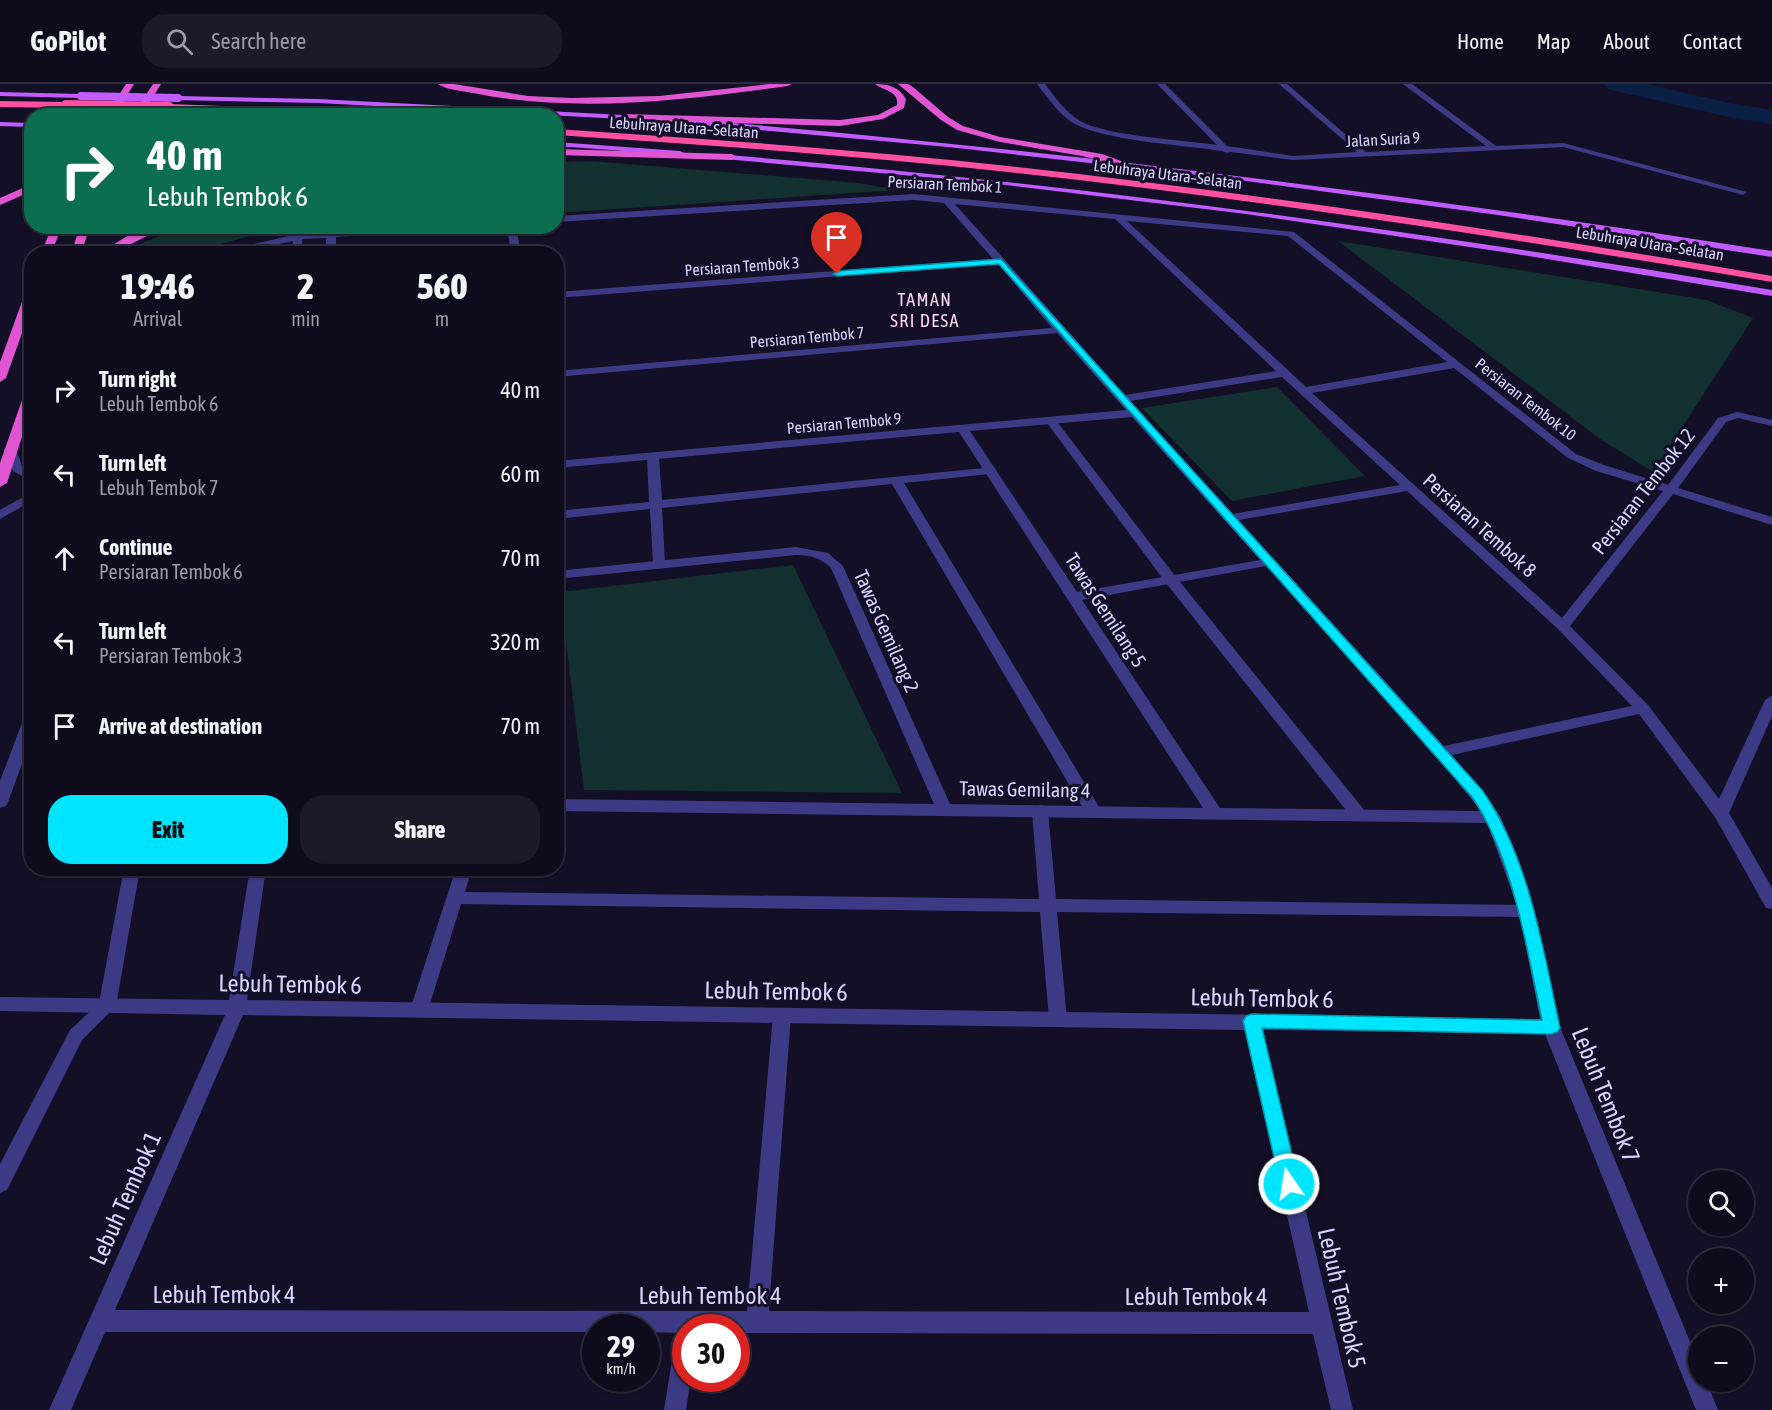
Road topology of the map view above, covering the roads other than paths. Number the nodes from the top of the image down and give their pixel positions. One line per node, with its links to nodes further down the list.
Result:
1 (130, 84): 15 (highway)
2 (157, 84): 16 (highway)
3 (442, 84): 6 (highway)
4 (473, 84): 5 (highway)
5 (748, 84)
6 (788, 84)
7 (879, 84): 22 (highway)
8 (902, 84): 33 (highway)
9 (1041, 84): 29 (street, Jalan Suria 9)
10 (1161, 84): 29 (street)
11 (1283, 84): 31 (street)
12 (1407, 84): 28 (street)
13 (0, 94): 18 (main road, bridge)
14 (0, 104): 17 (highway, bridge)
15 (114, 108)
16 (141, 108)
17 (195, 108)
18 (452, 108)
19 (0, 113): 20 (highway)
20 (24, 113)
21 (564, 114): 22 (main road, bridge)
22 (625, 117): 33 (main road)
23 (0, 124): 25 (main road)
24 (564, 124): 50 (highway, Lebuhraya Utara–Selatan)
25 (24, 125)
26 (564, 133): 51 (highway, Lebuhraya Utara–Selatan)
27 (564, 145): 32 (main road)
28 (1494, 148): 31 (street, Jalan Suria 9); 35 (street, Jalan Suria 9)
29 (1227, 151): 31 (street, Jalan Suria 9)
30 (564, 152): 32 (highway)
31 (1365, 155)
32 (732, 157): 52 (main road)
33 (1122, 163): 48 (main road)
34 (24, 191): 37 (highway)
35 (1743, 192)
36 (945, 199): 38 (street, Persiaran Tembok 1); 39 (street, Persiaran Tembok 1); 49 (street, Lebuh Tembok 7)
37 (0, 202)
38 (1117, 216): 42 (street, Persiaran Tembok 1); 58 (street, Persiaran Tembok 8)
39 (564, 219)
40 (140, 234): 44 (highway)
41 (331, 234): 43 (street); 47 (street)
42 (1294, 236): 56 (street, Persiaran Tembok 10)
43 (297, 237): 45 (street); 46 (street)
44 (117, 246)
45 (254, 246)
46 (298, 246)
47 (331, 246)
48 (1772, 254)
49 (1001, 261): 53 (street, Persiaran Tembok 3); 55 (street, Lebuh Tembok 7)
50 (1772, 268)
51 (1772, 279)
52 (1772, 293)
53 (564, 294)
54 (24, 310): 59 (highway)
55 (1060, 330): 57 (street, Persiaran Tembok 7); 61 (street, Lebuh Tembok 7)
56 (1456, 364): 60 (street); 75 (street, Persiaran Tembok 10)
57 (564, 373)
58 (1284, 373): 60 (street, Persiaran Tembok 8); 61 (street)
59 (0, 378)
60 (1304, 391): 74 (street, Persiaran Tembok 8)
61 (1122, 399): 63 (street, Lebuh Tembok 7)
62 (24, 409): 67 (highway)
63 (1135, 413): 64 (street, Persiaran Tembok 9); 80 (street, Lebuh Tembok 7)
64 (1051, 421): 66 (street, Persiaran Tembok 9); 85 (street)
65 (1772, 423): 75 (street, Persiaran Tembok 12)
66 (963, 429): 68 (street, Persiaran Tembok 9); 70 (street, Tawas Gemilang 5)
67 (10, 449): 71 (street); 73 (highway)
68 (652, 457): 69 (street, Persiaran Tembok 9); 77 (street)
69 (564, 464)
70 (990, 470): 72 (street); 86 (street, Tawas Gemilang 5)
71 (24, 473)
72 (896, 480): 77 (street); 96 (street)
73 (0, 483)
74 (1408, 487): 80 (street); 87 (street, Persiaran Tembok 8)
75 (1671, 489): 81 (street, Persiaran Tembok 10); 87 (street, Persiaran Tembok 12)
76 (24, 501): 79 (street)
77 (654, 505): 78 (street); 83 (street)
78 (564, 514)
79 (0, 515)
80 (1232, 518): 82 (street, Lebuh Tembok 7)
81 (1772, 521)
82 (1269, 562): 85 (street); 91 (street, Lebuh Tembok 7)
83 (659, 564): 84 (street, Tawas Gemilang 2); 94 (street, Tawas Gemilang 2)
84 (564, 574)
85 (1172, 580): 86 (street); 99 (street)
86 (1074, 597): 97 (street, Tawas Gemilang 5)
87 (1563, 626): 89 (street, Persiaran Tembok 8)
88 (1772, 700): 98 (street)
89 (1642, 708): 91 (street); 98 (street, Persiaran Tembok 8)
90 (24, 735): 92 (street)
91 (1441, 752): 100 (street, Lebuh Tembok 7)
92 (0, 802)
93 (564, 805): 94 (street, Tawas Gemilang 4)
94 (944, 809): 95 (street, Tawas Gemilang 4)
95 (1040, 811): 96 (street, Tawas Gemilang 4); 106 (street)
96 (1093, 811): 97 (street, Tawas Gemilang 4)
97 (1215, 813): 99 (street, Tawas Gemilang 4)
98 (1721, 813): 105 (street, Persiaran Tembok 8)
99 (1359, 815): 100 (street, Tawas Gemilang 4)
100 (1494, 818): 107 (street, Lebuh Tembok 7)
101 (131, 876): 109 (street)
102 (257, 876): 110 (street, Lebuh Tembok 1)
103 (461, 876): 104 (street)
104 (454, 898): 106 (street); 111 (street)
105 (1772, 903)
106 (1048, 904): 107 (street); 113 (street)
107 (1527, 911): 115 (street, Lebuh Tembok 7)
108 (0, 1004): 109 (street, Lebuh Tembok 6)
109 (107, 1006): 110 (street, Lebuh Tembok 6); 116 (street)
110 (237, 1007): 111 (street, Lebuh Tembok 6); 117 (street, Lebuh Tembok 1)
111 (419, 1010): 112 (street, Lebuh Tembok 6)
112 (782, 1015): 113 (street, Lebuh Tembok 6); 118 (street)
113 (1058, 1018): 114 (street, Lebuh Tembok 6)
114 (1252, 1021): 115 (street, Lebuh Tembok 6); 120 (street, Lebuh Tembok 5)
115 (1551, 1028): 126 (street, Lebuh Tembok 7)
116 (0, 1184)
117 (99, 1321): 121 (street, Lebuh Tembok 4); 123 (street, Lebuh Tembok 1)
118 (757, 1322): 119 (street, Lebuh Tembok 4); 120 (street, Lebuh Tembok 4)
119 (750, 1323)
120 (1322, 1323): 125 (street, Lebuh Tembok 5)
121 (672, 1331)
122 (678, 1392): 124 (street)
123 (60, 1410)
124 (675, 1410)
125 (1342, 1410)
126 (1707, 1410)

